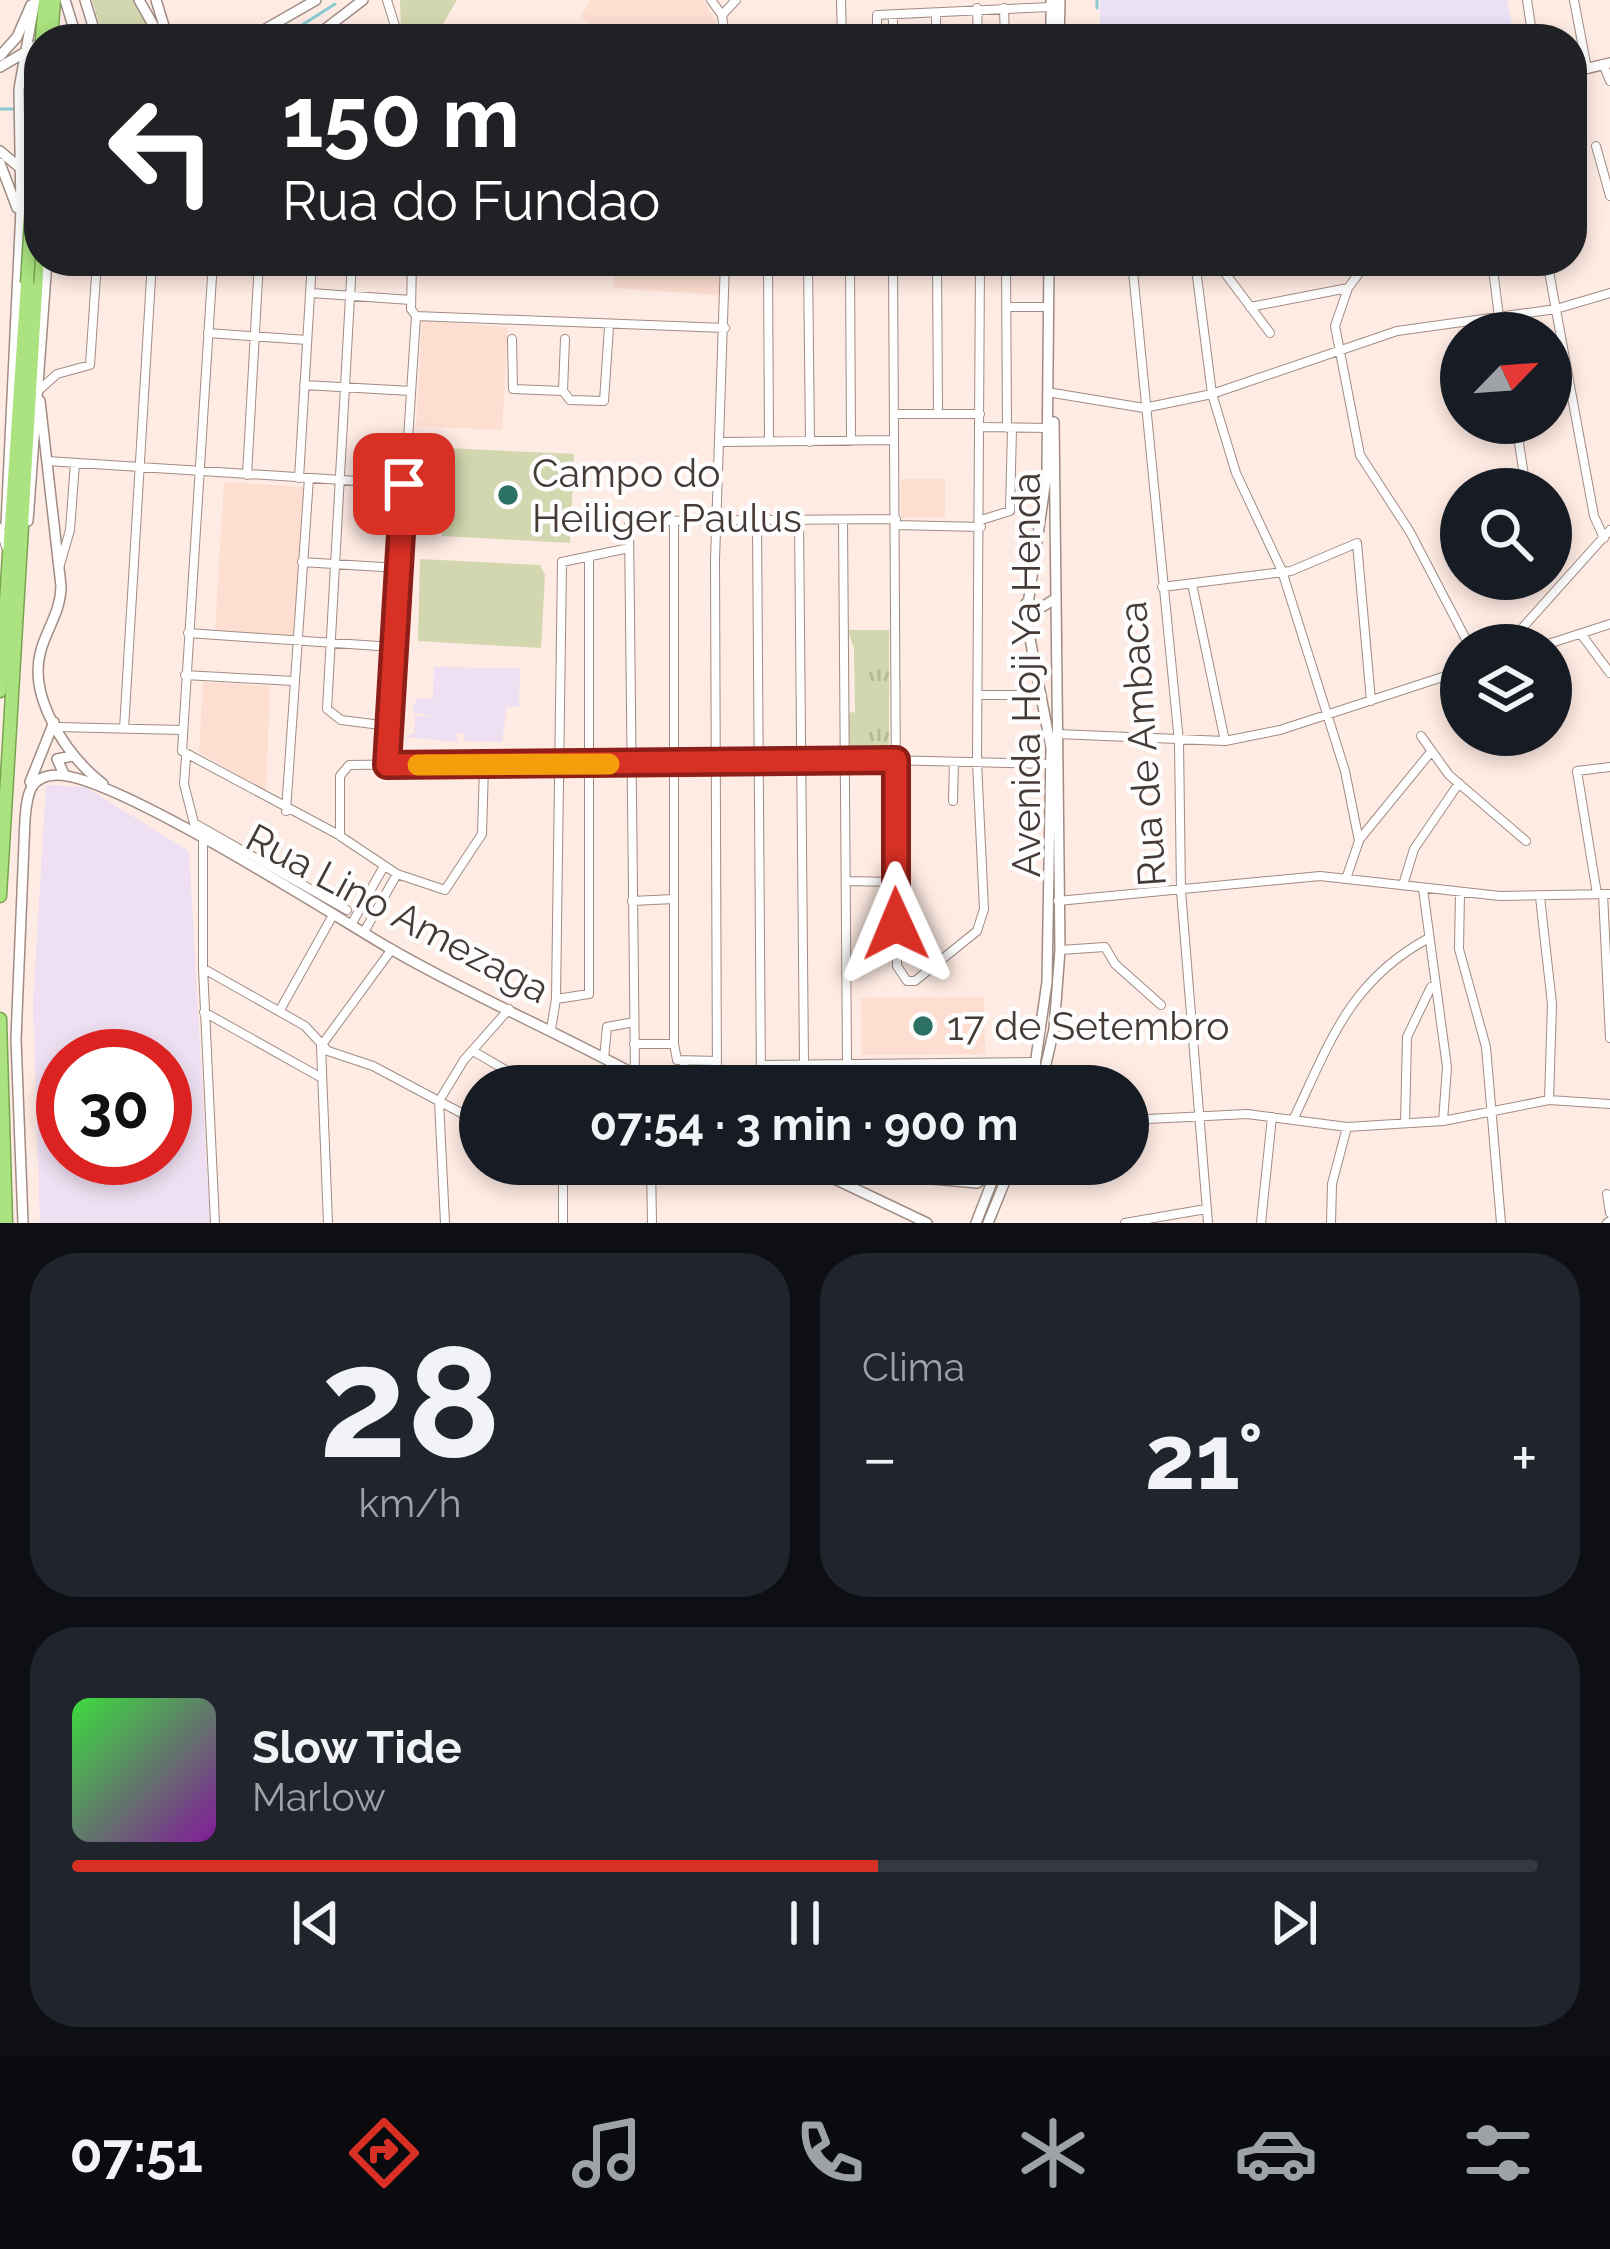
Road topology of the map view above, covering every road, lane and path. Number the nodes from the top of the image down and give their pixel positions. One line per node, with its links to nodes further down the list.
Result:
1 (34, 0): 21 (main road)
2 (316, 0): 15 (main road)
3 (363, 0): 8 (main road)
4 (711, 0): 11 (street)
5 (736, 0): 11 (street)
6 (877, 0): 12 (street)
7 (1054, 2): 10 (street)
8 (346, 5)
9 (971, 6): 10 (street); 14 (street)
10 (1004, 8): 20 (street)
11 (722, 14): 16 (street)
12 (877, 15): 13 (street); 17 (street)
13 (892, 15): 14 (street); 18 (street)
14 (936, 16): 19 (street)
15 (274, 24)
16 (723, 24)
17 (877, 24)
18 (892, 24)
19 (936, 24)
20 (1005, 24)
21 (0, 56)
22 (1607, 63): 24 (main road); 25 (street)
23 (24, 67): 29 (main road)
24 (1587, 69)
25 (1610, 81)
26 (1596, 146): 31 (street)
27 (0, 152): 29 (main road)
28 (0, 163): 32 (main road)
29 (19, 167): 30 (main road); 32 (main road)
30 (24, 170)
31 (1610, 196)
32 (19, 223): 118 (main road)
33 (36, 276): 59 (highway, bridge)
34 (37, 276): 59 (highway)
35 (41, 276): 59 (main road)
36 (96, 276): 84 (street)
37 (151, 276): 103 (street)
38 (212, 276): 75 (street)
39 (258, 276): 77 (street)
40 (311, 276): 61 (street)
41 (351, 276): 63 (street)
42 (412, 276): 64 (street)
43 (724, 276): 74 (street)
44 (768, 276): 97 (street)
45 (808, 276): 100 (street)
46 (850, 276): 98 (street)
47 (893, 276): 91 (street)
48 (937, 276): 90 (street)
49 (980, 276): 92 (street)
50 (1006, 276): 65 (street)
51 (1050, 276): 66 (main road, Avenida Hoji Ya Henda)
52 (1051, 276): 87 (main road, Avenida Hoji Ya Henda)
53 (1133, 276): 89 (street, Rua de Ambaca)
54 (1197, 276): 88 (street)
55 (1227, 276): 67 (street)
56 (1357, 276): 60 (street)
57 (1494, 276): 69 (street)
58 (1550, 276): 68 (street)
59 (36, 284): 84 (main road); 118 (highway)
60 (1348, 288): 67 (street); 81 (street)
61 (310, 293): 63 (street); 80 (street)
62 (1610, 293): 68 (street)
63 (350, 297): 64 (street); 83 (street)
64 (411, 300): 71 (street)
65 (1006, 307): 66 (street); 94 (street)
66 (1048, 307): 95 (main road, Avenida Hoji Ya Henda)
67 (1250, 307): 76 (street)
68 (1556, 309): 70 (street); 117 (street)
69 (1497, 312)
70 (1539, 312)
71 (416, 316): 72 (street); 85 (street)
72 (609, 326): 74 (street); 86 (street)
73 (1440, 326): 81 (street)
74 (724, 328): 99 (street)
75 (208, 333): 77 (street); 104 (street)
76 (1270, 333)
77 (255, 336): 80 (street); 105 (street)
78 (512, 339): 86 (street)
79 (565, 339): 86 (street)
80 (307, 340): 82 (street)
81 (1339, 348): 88 (street); 133 (street)
82 (304, 386): 83 (street); 106 (street)
83 (345, 387): 85 (street); 107 (street)
84 (39, 391): 101 (main road); 118 (main road)
85 (411, 391): 108 (street)
86 (563, 392)
87 (1053, 393): 89 (street); 129 (main road, Avenida Hoji Ya Henda)
88 (1212, 394): 89 (street); 125 (street)
89 (1144, 408): 128 (street, Rua de Ambaca)
90 (938, 413): 91 (street); 92 (street)
91 (895, 414): 96 (street)
92 (980, 414): 93 (street)
93 (983, 428): 94 (street); 115 (street)
94 (1009, 428): 95 (street); 115 (street)
95 (1048, 428): 131 (main road, Avenida Hoji Ya Henda)
96 (893, 440): 98 (street); 114 (street)
97 (769, 441): 99 (street); 100 (street)
98 (851, 441): 100 (street)
99 (722, 442): 111 (street)
100 (810, 442)
101 (47, 461): 102 (street); 123 (main road)
102 (75, 464): 103 (street); 123 (street)
103 (139, 468): 104 (street); 155 (street)
104 (197, 472): 105 (street); 136 (street)
105 (247, 475): 106 (street)
106 (304, 478): 107 (street); 121 (street)
107 (339, 480): 108 (street); 122 (street)
108 (404, 484): 124 (street)
109 (799, 520): 110 (street); 112 (street); 166 (street)
110 (843, 520): 114 (street); 164 (street)
111 (717, 521): 112 (street); 113 (street); 172 (street)
112 (758, 521): 167 (street)
113 (674, 522): 119 (street); 171 (street)
114 (896, 522): 115 (street); 165 (street)
115 (981, 523): 149 (street)
116 (0, 528): 118 (street)
117 (1607, 534): 126 (street)
118 (13, 548): 132 (highway); 199 (highway)
119 (629, 548): 120 (street); 170 (street)
120 (589, 558): 173 (street); 174 (street)
121 (302, 562): 122 (street); 140 (street)
122 (333, 564): 124 (street); 141 (street)
123 (59, 566): 153 (main road)
124 (398, 568): 142 (street)
125 (1282, 571): 127 (street); 151 (street); 152 (street)
126 (1572, 573)
127 (1192, 584): 128 (street); 159 (street)
128 (1162, 587): 160 (street, Rua de Ambaca)
129 (1053, 600): 131 (main road); 139 (main road, Avenida Hoji Ya Henda)
130 (1547, 600): 134 (street)
131 (1026, 603): 143 (main road, Avenida Hoji Ya Henda)
132 (2, 616): 148 (highway)
133 (1458, 624)
134 (1526, 624)
135 (1610, 624): 137 (street)
136 (188, 633): 140 (street); 145 (street)
137 (1581, 634): 138 (street); 144 (street)
138 (1572, 637)
139 (1056, 640): 143 (main road); 157 (main road, Avenida Hoji Ya Henda)
140 (298, 641): 141 (street); 147 (street)
141 (328, 644): 142 (street); 154 (street)
142 (393, 647): 154 (street)
143 (1031, 651): 150 (main road, Avenida Hoji Ya Henda)
144 (1610, 673)
145 (185, 675): 147 (street); 156 (street)
146 (1440, 678): 151 (street)
147 (293, 681): 184 (street)
148 (0, 691)
149 (979, 695): 150 (street); 169 (street)
150 (1043, 695): 175 (main road, Avenida Hoji Ya Henda)
151 (1371, 701): 152 (street)
152 (1330, 715): 159 (street); 187 (street)
153 (55, 724): 155 (street); 163 (main road); 182 (main road)
154 (389, 726): 176 (street)
155 (124, 728): 156 (street)
156 (182, 730): 162 (street)
157 (1057, 734): 160 (street); 203 (main road, Avenida Hoji Ya Henda)
158 (1421, 736): 161 (street)
159 (1225, 741): 160 (street)
160 (1179, 742): 196 (street, Rua de Ambaca)
161 (1430, 752): 180 (street); 187 (street)
162 (184, 754): 184 (street); 204 (street)
163 (78, 759): 179 (main road); 181 (main road)
164 (846, 759): 165 (street); 166 (street); 192 (street)
165 (896, 760): 168 (street); 193 (street)
166 (801, 761): 167 (street); 237 (street)
167 (760, 762): 172 (street); 236 (street)
168 (954, 762): 169 (street); 183 (street)
169 (977, 762): 175 (street); 193 (street)
170 (632, 763): 171 (street); 174 (street); 202 (street)
171 (673, 763): 172 (street); 201 (street)
172 (716, 763): 228 (street)
173 (559, 764): 174 (street); 177 (street); 213 (street)
174 (589, 764): 213 (street)
175 (1050, 764): 229 (main road, Avenida Hoji Ya Henda)
176 (387, 765): 177 (street); 185 (street)
177 (484, 765): 190 (street)
178 (1610, 766): 198 (street)
179 (68, 776): 181 (main road); 182 (main road)
180 (1460, 783): 188 (street); 194 (street)
181 (112, 791): 186 (main road, Rua Lino Amezaga)
182 (27, 793): 263 (main road)
183 (953, 801)
184 (286, 811): 185 (street)
185 (340, 836): 189 (street)
186 (202, 841): 205 (main road, Rua Lino Amezaga); 211 (street)
187 (1359, 841): 191 (street)
188 (1526, 841)
189 (384, 866): 190 (street); 206 (street)
190 (397, 874): 207 (street)
191 (1347, 876): 194 (street); 196 (street)
192 (846, 881): 193 (street); 230 (street)
193 (895, 882)
194 (1403, 886): 195 (street)
195 (1424, 889): 197 (street); 208 (street)
196 (1181, 891): 203 (street); 245 (street, Rua de Ambaca)
197 (1460, 893): 200 (street); 244 (street)
198 (1604, 894): 200 (street); 221 (street)
199 (0, 896)
200 (1540, 897): 241 (street)
201 (674, 899): 202 (street); 223 (street)
202 (632, 901): 219 (street)
203 (1058, 901): 210 (main road, Avenida Hoji Ya Henda)
204 (347, 910)
205 (333, 915): 206 (main road, Rua Lino Amezaga); 216 (street)
206 (351, 925): 207 (main road, Rua Lino Amezaga)
207 (364, 932): 209 (main road, Rua Lino Amezaga)
208 (1427, 939): 212 (street); 248 (street)
209 (392, 950): 215 (main road, Rua Lino Amezaga); 224 (street)
210 (1060, 950): 214 (street); 238 (main road, Avenida Hoji Ya Henda)
211 (202, 968): 216 (street); 217 (street)
212 (1432, 986): 249 (street); 250 (street)
213 (556, 999): 220 (street)
214 (1161, 1005)
215 (510, 1008): 220 (main road, Rua Lino Amezaga); 225 (street)
216 (280, 1010): 224 (street)
217 (204, 1012): 239 (street); 264 (street)
218 (0, 1019): 262 (highway)
219 (634, 1022): 222 (street); 226 (street)
220 (551, 1029): 226 (main road, Rua Lino Amezaga)
221 (1610, 1038)
222 (634, 1044): 223 (street); 233 (street)
223 (674, 1044): 227 (street)
224 (321, 1046): 239 (street); 240 (street)
225 (473, 1051): 231 (street); 240 (street)
226 (604, 1058): 232 (main road, Rua Lino Amezaga)
227 (680, 1060): 228 (street); 234 (street)
228 (713, 1061): 235 (street)
229 (1036, 1062): 230 (street)
230 (847, 1063): 237 (street)
231 (497, 1065)
232 (617, 1065)
233 (635, 1065)
234 (680, 1065)
235 (714, 1065)
236 (762, 1065)
237 (804, 1065)
238 (1042, 1065)
239 (320, 1077): 265 (street)
240 (439, 1100): 243 (street); 266 (street)
241 (1549, 1100): 242 (street); 244 (street)
242 (1610, 1104)
243 (459, 1111)
244 (1491, 1113): 249 (street); 276 (street)
245 (1199, 1117): 246 (street); 247 (street); 260 (street, Rua de Ambaca)
246 (1272, 1117): 248 (street); 274 (street)
247 (1149, 1119)
248 (1293, 1120): 251 (street)
249 (1443, 1121): 250 (street)
250 (1405, 1123): 251 (street)
251 (1347, 1127): 275 (street)
252 (561, 1185): 267 (street)
253 (649, 1185): 268 (street)
254 (848, 1185): 259 (main road)
255 (871, 1185): 259 (main road)
256 (991, 1185): 270 (main road)
257 (1003, 1185): 271 (main road)
258 (1607, 1194): 261 (street)
259 (877, 1199): 269 (main road)
260 (1207, 1209): 272 (street); 273 (street, Rua de Ambaca)
261 (1609, 1219)
262 (6, 1223)
263 (23, 1223)
264 (215, 1223)
265 (328, 1223)
266 (445, 1223)
267 (563, 1223)
268 (652, 1223)
269 (927, 1223)
270 (976, 1223)
271 (988, 1223)
272 (1125, 1223)
273 (1208, 1223)
274 (1261, 1223)
275 (1331, 1223)
276 (1501, 1223)

